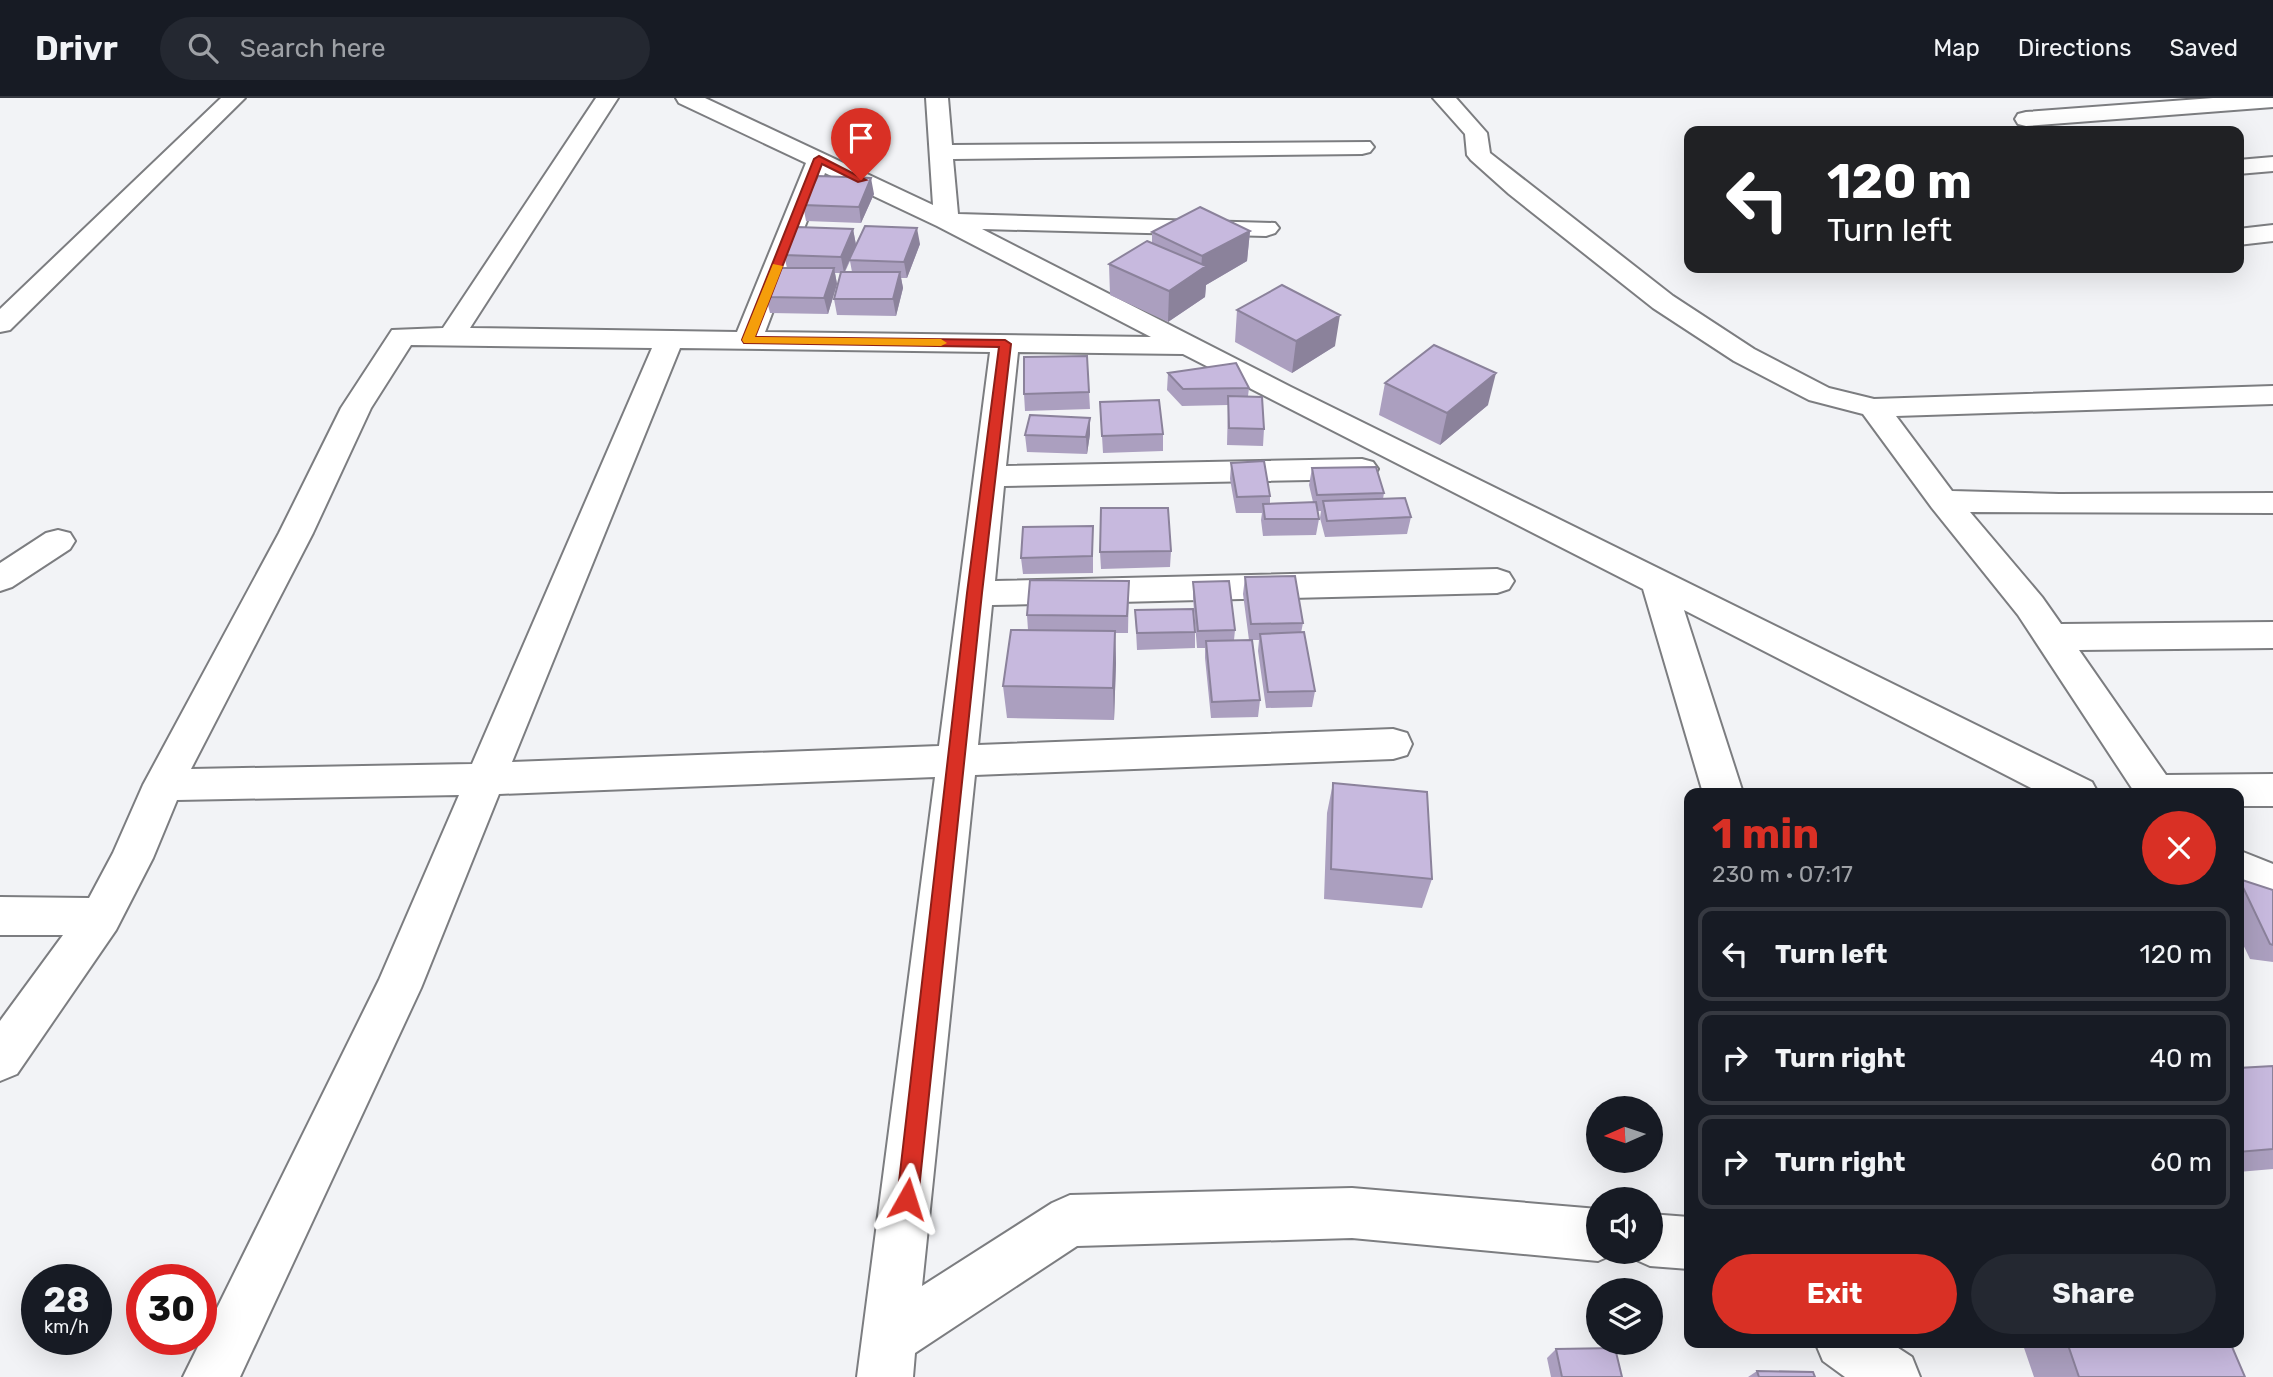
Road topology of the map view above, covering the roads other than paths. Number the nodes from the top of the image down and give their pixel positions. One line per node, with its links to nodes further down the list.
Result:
1 (234, 98): 17 (street)
2 (607, 98): 18 (street)
3 (687, 98): 10 (street)
4 (937, 98): 9 (street)
5 (1444, 98): 24 (street)
6 (2273, 100): 7 (street)
7 (2026, 119)
8 (1362, 147): 9 (street)
9 (941, 152): 13 (street)
10 (819, 159): 13 (street); 20 (street)
11 (2273, 164): 12 (street)
12 (2244, 166)
13 (946, 221): 14 (street); 22 (street)
14 (1266, 228)
15 (2273, 233): 16 (street)
16 (2244, 236)
17 (0, 324)
18 (451, 337): 19 (street); 39 (street)
19 (670, 340): 20 (street); 38 (street)
20 (748, 340): 21 (street)
21 (1005, 344): 22 (street); 26 (street)
22 (1190, 346): 25 (street)
23 (2273, 395): 24 (street)
24 (1874, 408): 27 (street)
25 (1432, 468): 26 (street); 32 (street)
26 (989, 477): 33 (street)
27 (1943, 501): 28 (street); 35 (street)
28 (2273, 503)
29 (58, 541): 30 (street)
30 (0, 579)
31 (1497, 580): 33 (street)
32 (1658, 582): 40 (street); 41 (street)
33 (975, 593): 37 (street)
34 (2273, 635): 35 (street)
35 (2052, 637): 42 (street)
36 (1393, 744): 37 (street)
37 (956, 761): 38 (street); 55 (street)
38 (487, 779): 39 (street); 56 (street)
39 (163, 785): 48 (street)
40 (1721, 788)
41 (2068, 788)
42 (2154, 788)
43 (2244, 790): 44 (street)
44 (2273, 790)
45 (2244, 870): 46 (street)
46 (2273, 884)
47 (0, 916): 48 (street)
48 (101, 917): 49 (street)
49 (0, 1059)
50 (1586, 1234): 55 (street)
51 (1663, 1241): 52 (street)
52 (1684, 1243)
53 (1851, 1348): 57 (street)
54 (1893, 1348): 58 (street)
55 (889, 1356)
56 (211, 1377)
57 (1892, 1377)
58 (1904, 1377)

